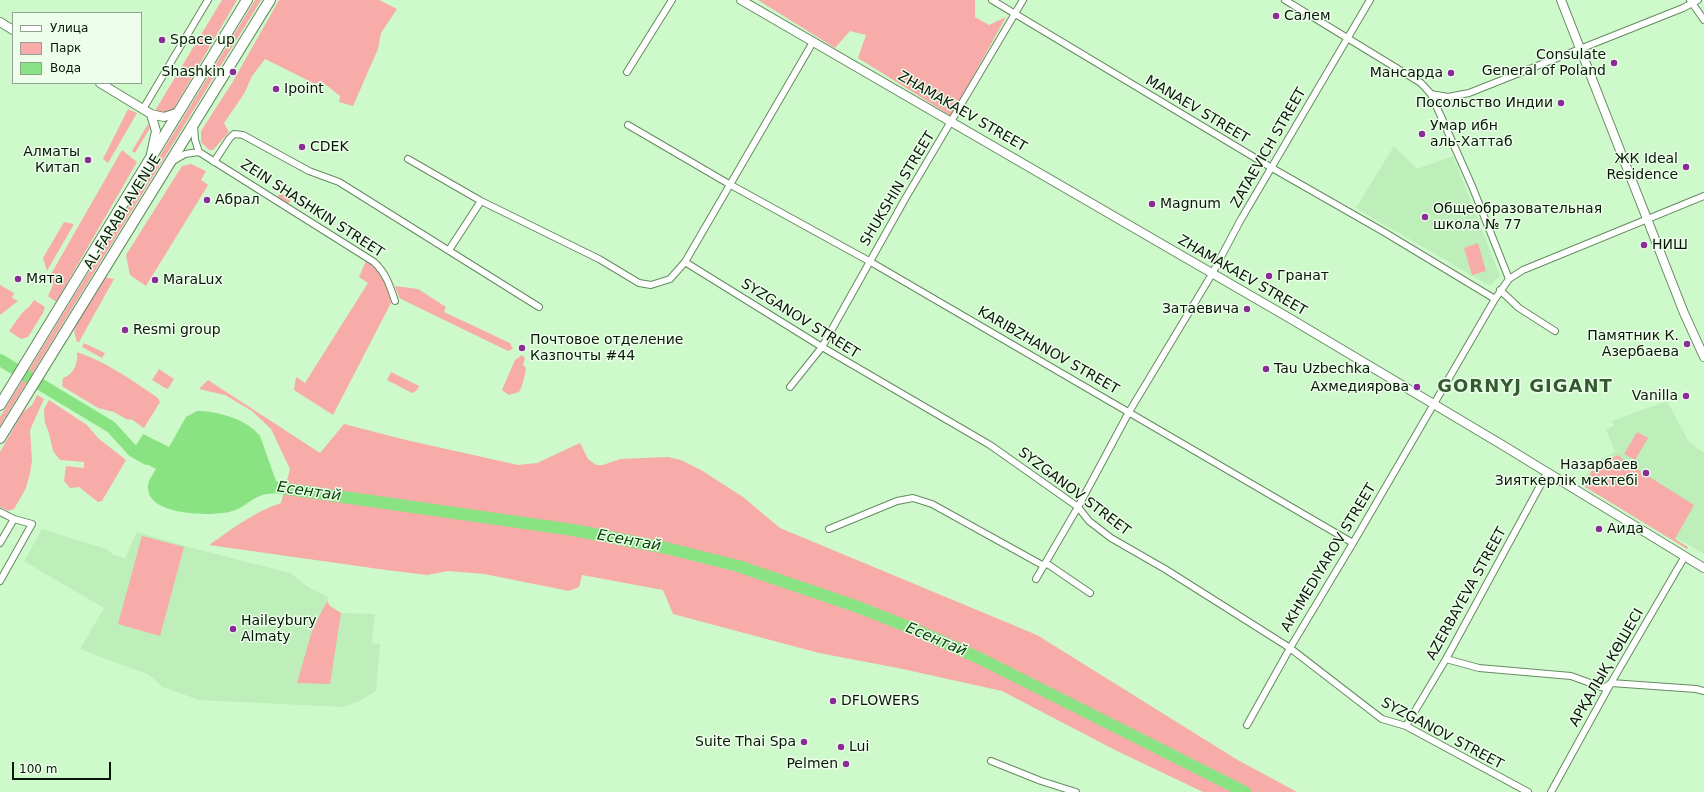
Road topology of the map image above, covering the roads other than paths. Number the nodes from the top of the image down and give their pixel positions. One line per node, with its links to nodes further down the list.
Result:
1 (208, 0): 22 (street)
2 (247, 0): 23 (main road, AL-FARABI AVENUE)
3 (270, 0): 26 (main road, AL-FARABI AVENUE)
4 (672, 0): 19 (street)
5 (742, 0): 17 (street, ZHAMAKAEV STREET)
6 (992, 0): 12 (street, MANAEV STREET)
7 (1023, 0): 12 (street, SHUKSHIN STREET)
8 (1285, 0): 16 (street)
9 (1370, 0): 16 (street, ZATAEVICH STREET)
10 (1561, 0): 18 (street)
11 (1693, 1): 13 (street); 18 (street)
12 (1015, 14): 25 (street, SHUKSHIN STREET); 33 (street, MANAEV STREET)
13 (1704, 20)
14 (0, 22): 15 (street)
15 (12, 29)
16 (1346, 38): 21 (street); 33 (street, ZATAEVICH STREET)
17 (813, 42): 25 (street, ZHAMAKAEV STREET); 34 (street)
18 (1581, 49): 21 (street); 37 (street)
19 (627, 72)
20 (102, 84): 22 (street)
21 (1431, 94): 42 (street)
22 (143, 109): 24 (street)
23 (179, 112): 24 (street); 29 (main road, AL-FARABI AVENUE)
24 (151, 114): 29 (street)
25 (952, 122): 39 (street, SHUKSHIN STREET); 41 (street, ZHAMAKAEV STREET)
26 (194, 124): 28 (street); 32 (main road, AL-FARABI AVENUE)
27 (628, 125): 34 (street, KARIBZHANOV STREET)
28 (199, 152): 31 (street, ZEIN SHASHKIN STREET); 32 (street)
29 (151, 157): 51 (main road, AL-FARABI AVENUE)
30 (408, 159): 36 (street)
31 (214, 162): 38 (street); 45 (street, ZEIN SHASHKIN STREET)
32 (169, 164): 54 (main road, AL-FARABI AVENUE)
33 (1272, 168): 41 (street, ZATAEVICH STREET); 44 (street, MANAEV STREET)
34 (729, 184): 39 (street, KARIBZHANOV STREET); 40 (street)
35 (1704, 196): 37 (street, AKHMEDIYAROV STREET)
36 (481, 201): 38 (street); 40 (street)
37 (1647, 218): 42 (street, AKHMEDIYAROV STREET); 49 (street)
38 (450, 250): 46 (street)
39 (869, 261): 48 (street, SHUKSHIN STREET); 53 (street, KARIBZHANOV STREET)
40 (685, 262): 48 (street, SYZGANOV STREET)
41 (1212, 274): 52 (street, ZHAMAKAEV STREET); 53 (street, ZATAEVICH STREET)
42 (1509, 279): 43 (street, AKHMEDIYAROV STREET)
43 (1500, 290): 44 (street, AKHMEDIYAROV STREET); 47 (street)
44 (1495, 299): 52 (street, AKHMEDIYAROV STREET)
45 (395, 301)
46 (539, 307)
47 (1555, 331)
48 (822, 347): 50 (street, SHUKSHIN STREET); 56 (street, SYZGANOV STREET)
49 (1704, 357)
50 (790, 387)
51 (0, 405)
52 (1434, 405): 55 (street, ZHAMAKAEV STREET); 61 (street, AKHMEDIYAROV STREET)
53 (1129, 412): 56 (street, ZATAEVICH STREET); 61 (street, KARIBZHANOV STREET)
54 (0, 438)
55 (1547, 472): 62 (street, ZHAMAKAEV STREET); 69 (street, AZERBAYEVA STREET)
56 (1078, 507): 63 (street, ZATAEVICH STREET); 68 (street, SYZGANOV STREET)
57 (0, 512): 58 (street)
58 (14, 519): 60 (street); 66 (street)
59 (829, 529): 63 (street)
60 (0, 543)
61 (1353, 543): 68 (street, AKHMEDIYAROV STREET)
62 (1685, 556): 64 (street, ZHAMAKAEV STREET); 70 (street, АРҚАЛЫҚ КӨШЕСІ)
63 (1045, 564): 65 (street, ZATAEVICH STREET); 67 (street)
64 (1704, 568)
65 (1036, 579)
66 (0, 581)
67 (1090, 593)
68 (1290, 648): 72 (street, AKHMEDIYAROV STREET); 73 (street, SYZGANOV STREET)
69 (1446, 659): 70 (street); 73 (street, AZERBAYEVA STREET)
70 (1611, 683): 71 (street); 77 (street, АРҚАЛЫҚ КӨШЕСІ)
71 (1704, 691)
72 (1247, 725)
73 (1406, 726): 76 (street, SYZGANOV STREET)
74 (991, 761): 75 (street)
75 (1076, 792)
76 (1528, 792)
77 (1551, 792)

